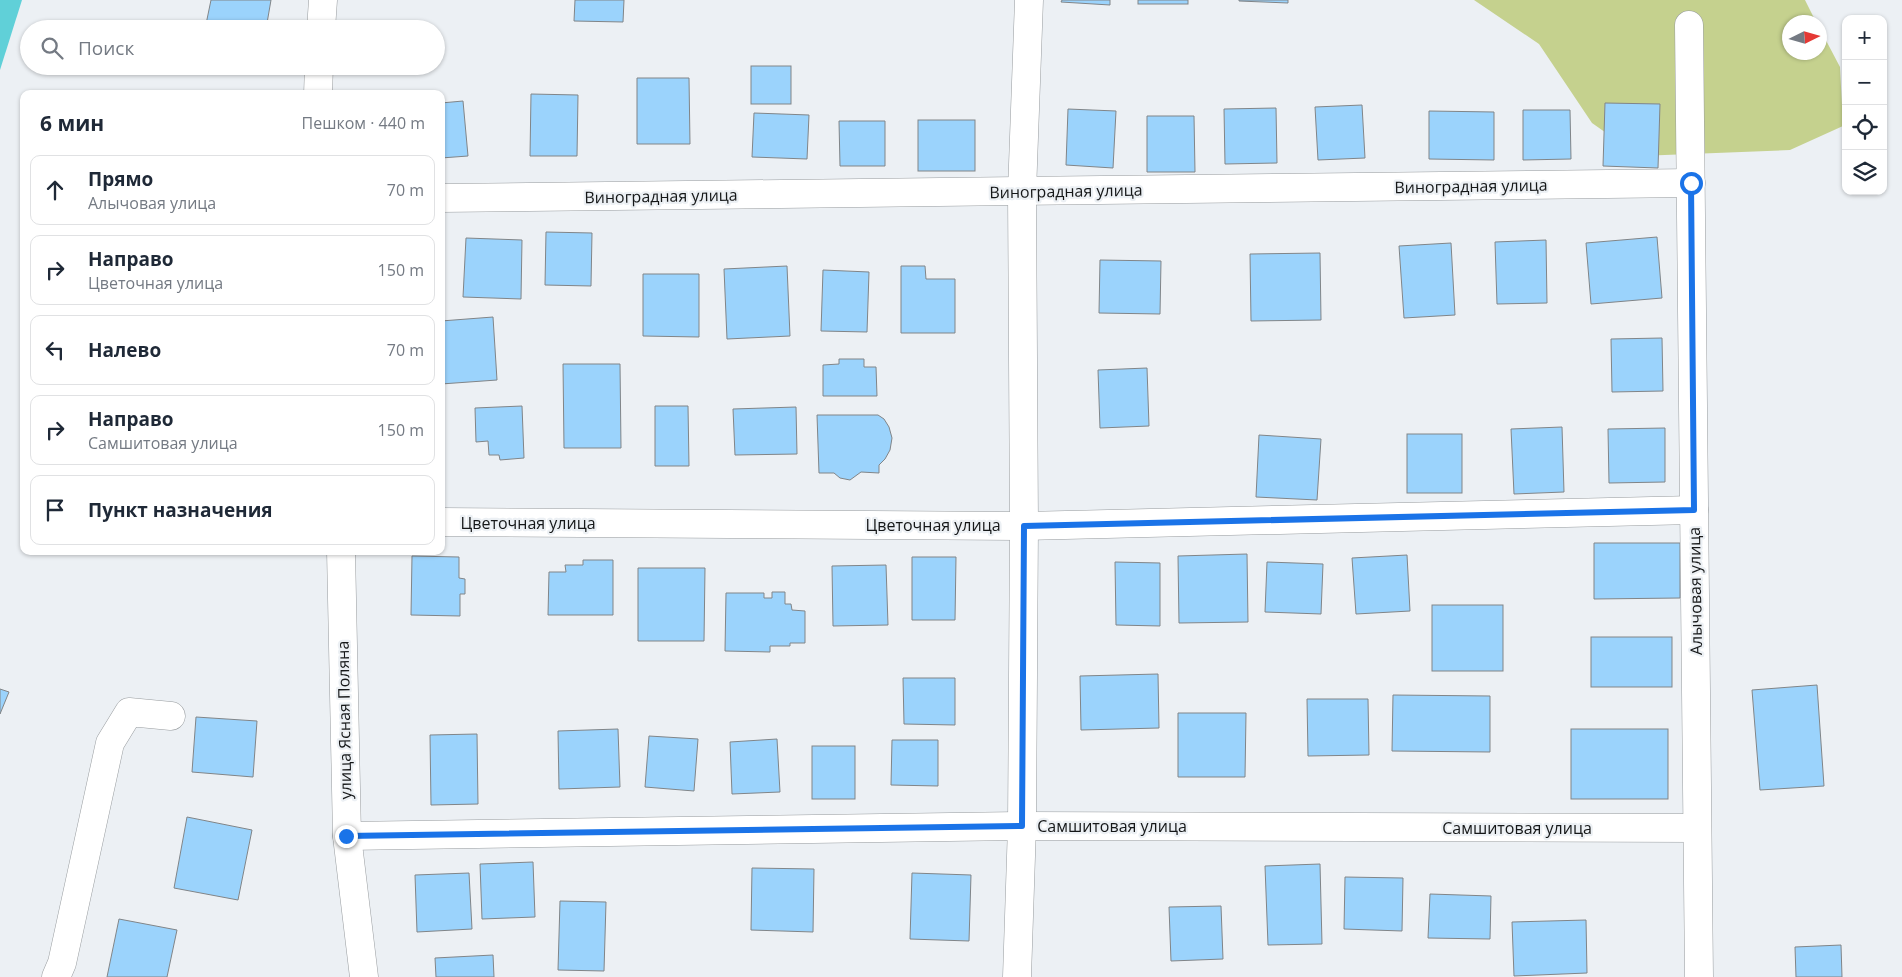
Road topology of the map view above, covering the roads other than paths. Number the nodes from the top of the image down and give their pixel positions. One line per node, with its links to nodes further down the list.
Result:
1 (323, 0): 3 (street)
2 (1030, 0): 8 (street)
3 (322, 20)
4 (1689, 25): 7 (street, Алычовая улица)
5 (319, 75): 6 (street)
6 (318, 90)
7 (1691, 183): 8 (street, Виноградная улица); 10 (street, Алычовая улица)
8 (1022, 192): 9 (street, Виноградная улица); 12 (street)
9 (445, 198)
10 (1694, 510): 12 (street, Цветочная улица); 16 (street, Алычовая улица)
11 (445, 522): 12 (street, Цветочная улица)
12 (1024, 526): 15 (street)
13 (341, 555): 17 (street, улица Ясная Поляна)
14 (170, 716): 18 (street)
15 (1022, 826): 16 (street, Самшитовая улица); 17 (street, Самшитовая улица); 20 (street)
16 (1697, 828): 21 (street, Алычовая улица)
17 (346, 836): 19 (street, улица Ясная Поляна)
18 (56, 977)
19 (364, 977)
20 (1017, 977)
21 (1699, 977)

